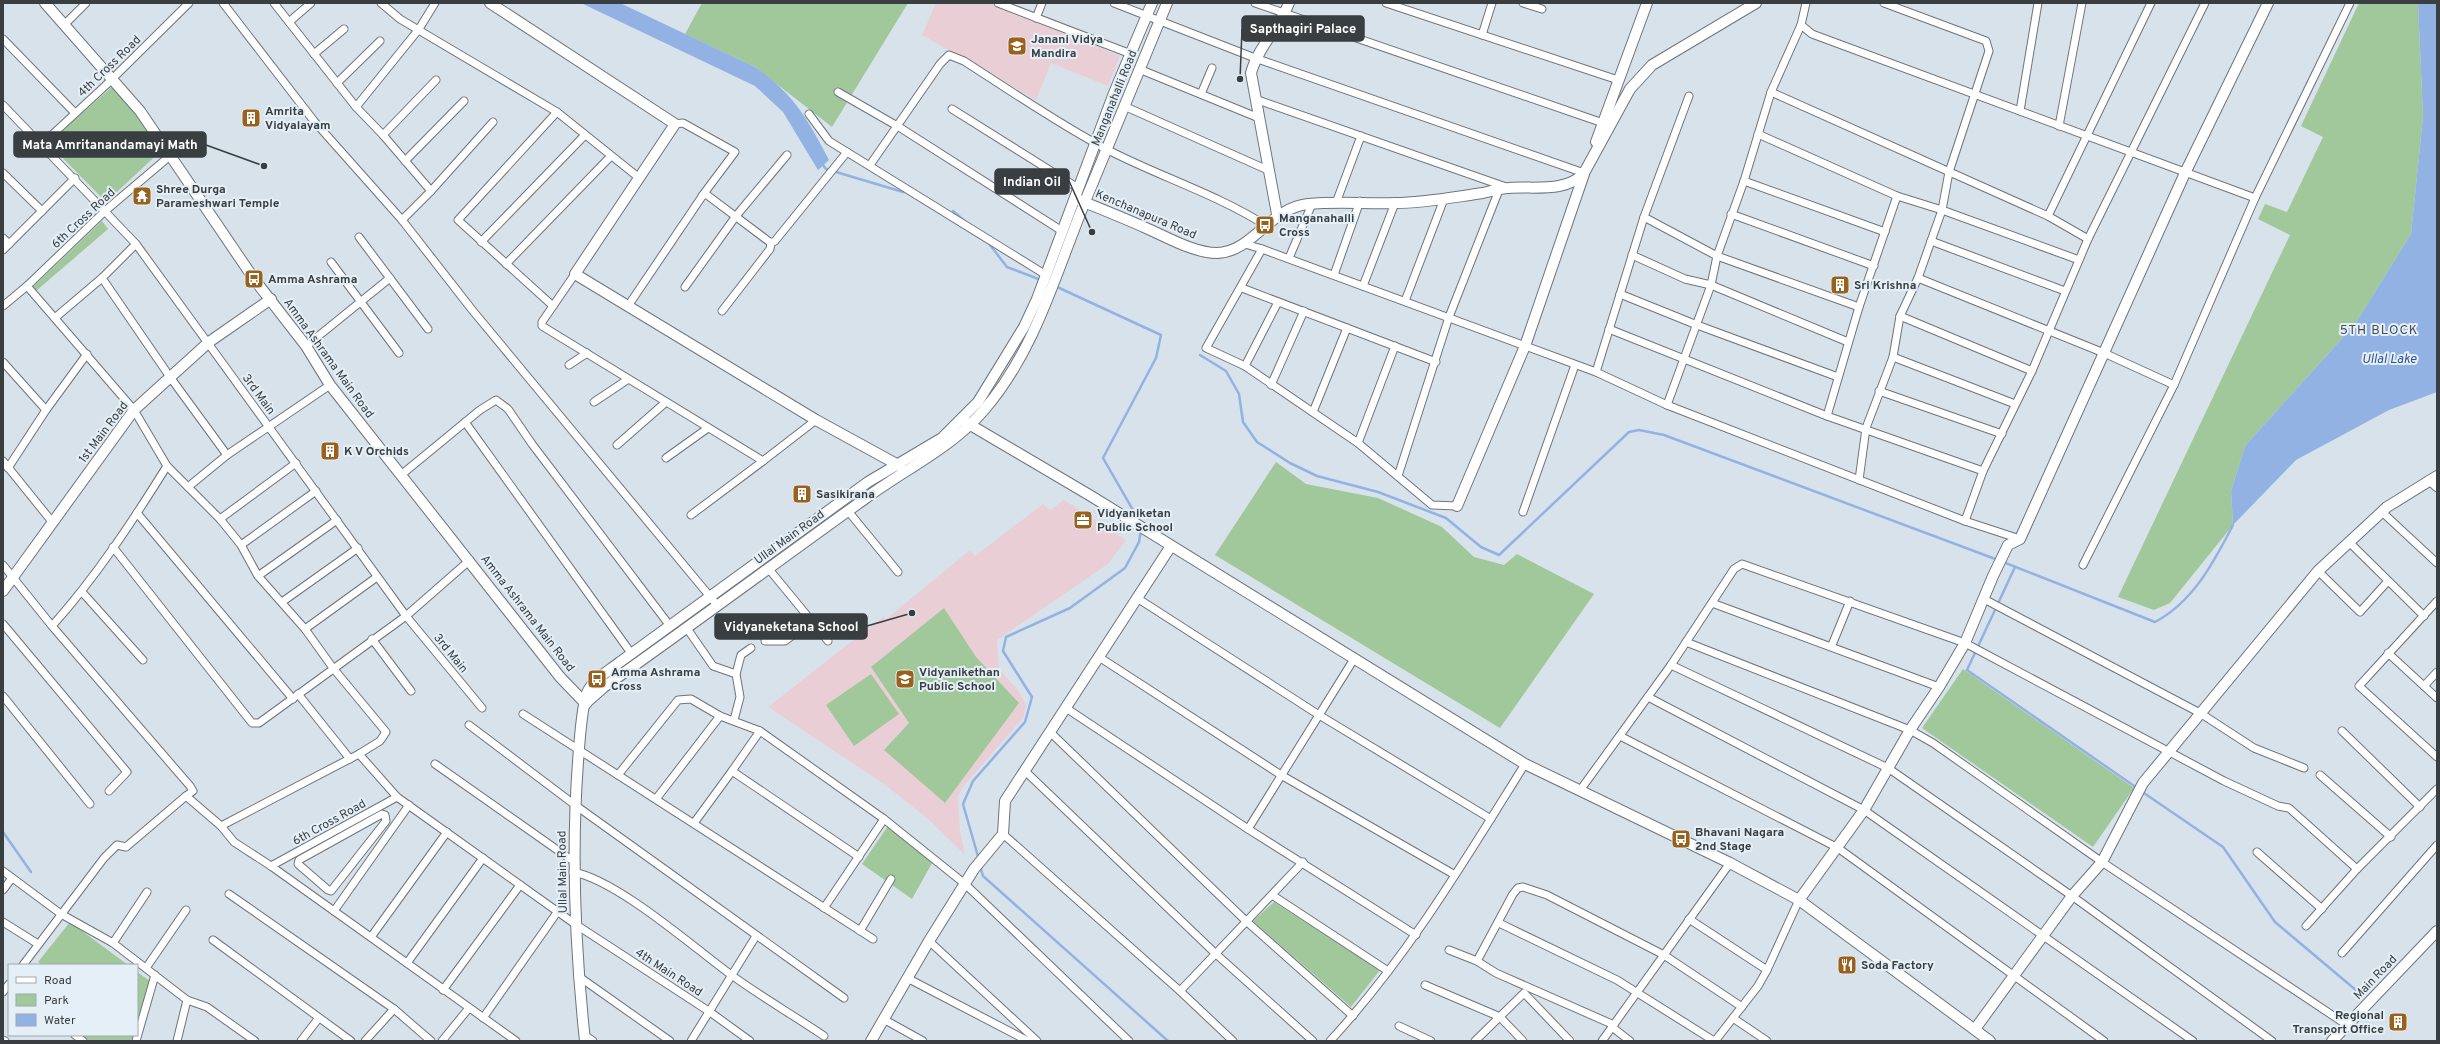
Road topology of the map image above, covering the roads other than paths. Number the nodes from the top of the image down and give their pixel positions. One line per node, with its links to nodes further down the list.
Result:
1 (45, 3): 36 (street, Amma Ashrama Main Road)
2 (86, 3): 36 (street)
3 (189, 3): 48 (street, 4th Cross Road)
4 (223, 3): 117 (street)
5 (274, 3): 35 (street)
6 (311, 3): 35 (street)
7 (381, 3): 39 (street)
8 (435, 3): 39 (street)
9 (490, 3): 70 (street)
10 (998, 3): 33 (street)
11 (1042, 3): 33 (street)
12 (1114, 3): 32 (street)
13 (1152, 3): 32 (street, Manganahalli Road)
14 (1167, 3): 34 (street, Manganahalli Road)
15 (1255, 3): 31 (street)
16 (1289, 3): 31 (street)
17 (1386, 3): 40 (street)
18 (1492, 3): 40 (street)
19 (1523, 3): 30 (street)
20 (1647, 3): 50 (street)
21 (1756, 3): 91 (street)
22 (1806, 3): 37 (street)
23 (1884, 3): 55 (street)
24 (2038, 3): 63 (street)
25 (2082, 3): 71 (street)
26 (2151, 3): 77 (street)
27 (2204, 3): 82 (street)
28 (2268, 3): 92 (street)
29 (2350, 3): 102 (street)
30 (1542, 9)
31 (1285, 14): 45 (street); 69 (street)
32 (1147, 16): 34 (street); 44 (street, Manganahalli Road)
33 (1036, 18): 44 (street)
34 (1159, 21): 45 (street); 47 (street, Manganahalli Road)
35 (289, 22): 43 (street)
36 (64, 25): 48 (street, Amma Ashrama Main Road)
37 (1801, 25): 53 (street); 55 (street)
38 (344, 29): 43 (street)
39 (419, 29): 61 (street); 64 (street)
40 (1482, 35): 50 (street)
41 (3, 39): 65 (street)
42 (380, 41): 51 (street)
43 (314, 54): 51 (street)
44 (1131, 54): 78 (street, Manganahalli Road)
45 (1255, 58): 57 (street); 91 (street)
46 (1212, 68): 54 (street)
47 (1140, 69): 54 (street); 60 (street, Manganahalli Road)
48 (112, 80): 65 (street, 4th Cross Road); 83 (street, Amma Ashrama Main Road)
49 (436, 80): 74 (street)
50 (1618, 80): 69 (street)
51 (337, 83): 61 (street)
52 (838, 92): 72 (street)
53 (1771, 92): 73 (street); 89 (street)
54 (1201, 94): 67 (street)
55 (1974, 94): 63 (street); 89 (street)
56 (1689, 96): 116 (street)
57 (1255, 99): 67 (street); 76 (street)
58 (464, 101): 86 (street)
59 (3, 105): 79 (street, 3rd Main)
60 (1124, 106): 80 (street, Manganahalli Road); 88 (street)
61 (356, 107): 74 (street)
62 (952, 109): 96 (street)
63 (2020, 111): 71 (street)
64 (557, 112): 75 (street); 124 (street)
65 (75, 114): 79 (street, 4th Cross Road)
66 (809, 114): 81 (street)
67 (1259, 118): 88 (street)
68 (493, 122): 98 (street)
69 (1603, 123): 91 (street)
70 (675, 124): 93 (street); 99 (street)
71 (2060, 126): 77 (street)
72 (899, 127): 78 (street); 87 (street); 119 (street)
73 (1758, 134): 95 (street); 100 (street)
74 (383, 135): 86 (street)
75 (585, 135): 85 (street); 124 (street)
76 (1361, 136): 97 (street); 106 (street)
77 (2087, 136): 82 (street); 115 (street)
78 (1096, 143): 80 (street); 96 (street, Manganahalli Road)
79 (42, 144): 94 (street, 3rd Main)
80 (1107, 149): 105 (street, Manganahalli Road); 118 (street)
81 (847, 152): 87 (street); 126 (street)
82 (2131, 153): 92 (street); 123 (street)
83 (171, 155): 111 (street, 6th Cross Road); 152 (street, Amma Ashrama Main Road)
84 (787, 155): 114 (street)
85 (611, 156): 93 (street); 137 (street)
86 (405, 161): 98 (street)
87 (870, 166): 141 (street)
88 (1270, 171): 112 (street)
89 (1948, 172): 109 (street); 115 (street)
90 (3, 173): 110 (street)
91 (1584, 173): 97 (street); 174 (street)
92 (2185, 173): 102 (street); 177 (street)
93 (638, 177): 139 (street)
94 (75, 178): 110 (street); 111 (street, 3rd Main)
95 (1744, 181): 113 (street); 120 (street)
96 (1078, 188): 101 (street, Manganahalli Road)
97 (1503, 189): 103 (street); 164 (street)
98 (431, 191): 117 (street)
99 (702, 196): 114 (street); 158 (street)
100 (1897, 196): 109 (street); 120 (street)
101 (1074, 198): 105 (street, Kenchanapura Road); 119 (street)
102 (2255, 198): 193 (street)
103 (1444, 199): 107 (street); 153 (street)
104 (1360, 201): 106 (street); 107 (street); 140 (street)
105 (1085, 202): 129 (street, Kenchanapura Road); 141 (street, Manganahalli Road)
106 (1336, 203): 108 (street)
107 (1395, 203): 147 (street)
108 (1312, 204): 112 (street); 134 (street)
109 (1942, 210): 125 (street); 135 (street)
110 (42, 211): 127 (street)
111 (105, 211): 128 (street, 3rd Main); 146 (street, 6th Cross Road)
112 (1278, 214): 118 (street, Kenchanapura Road)
113 (1731, 214): 133 (street); 138 (street)
114 (736, 216): 126 (street); 148 (street)
115 (2048, 216): 123 (street)
116 (1644, 217): 132 (street); 133 (street)
117 (402, 220): 257 (street)
118 (1265, 225): 129 (street, Kenchanapura Road)
119 (1062, 231): 141 (street)
120 (1885, 232): 138 (street)
121 (358, 237): 143 (street)
122 (3, 238): 127 (street)
123 (2088, 239): 135 (street)
124 (481, 242): 137 (street)
125 (1931, 242): 144 (street); 150 (street)
126 (771, 243): 160 (street)
127 (9, 244): 131 (street)
128 (136, 244): 142 (street); 170 (street, 3rd Main)
129 (1245, 244): 130 (street)
130 (1262, 249): 134 (street); 149 (street)
131 (3, 250)
132 (1632, 255): 145 (street); 151 (street)
133 (1717, 256): 145 (street); 159 (street)
134 (1289, 258): 140 (street)
135 (2079, 260): 150 (street)
136 (331, 262): 154 (street)
137 (506, 264): 157 (street)
138 (1874, 266): 159 (street)
139 (575, 274): 157 (street); 158 (street)
140 (1334, 275): 147 (street)
141 (1051, 277): 205 (street, Ullal Main Road)
142 (102, 278): 163 (street); 188 (street)
143 (390, 278): 154 (street); 167 (street)
144 (1918, 278): 162 (street); 169 (street)
145 (1711, 285): 165 (street); 171 (street)
146 (27, 286): 156 (street, 6th Cross Road); 163 (street)
147 (1363, 286): 153 (street)
148 (685, 287)
149 (1242, 288): 155 (street); 185 (street)
150 (2065, 291): 169 (street)
151 (1620, 294): 165 (street); 168 (street)
152 (271, 299): 170 (street, 1st Main Road); 172 (street, Amma Ashrama Main Road)
153 (1405, 301): 164 (street)
154 (360, 302): 172 (street); 175 (street)
155 (1278, 302): 161 (street); 185 (street)
156 (3, 306)
157 (553, 306): 176 (street)
158 (628, 306): 203 (street)
159 (1859, 308): 171 (street)
160 (722, 311)
161 (1304, 311): 166 (street); 192 (street)
162 (1900, 316): 179 (street); 186 (street)
163 (56, 317): 178 (street)
164 (1449, 318): 174 (street); 182 (street)
165 (1697, 325): 180 (street); 189 (street)
166 (1347, 328): 173 (street); 201 (street)
167 (428, 329)
168 (1609, 329): 180 (street); 187 (street)
169 (2048, 330): 177 (street); 186 (street)
170 (208, 342): 188 (street, 1st Main Road); 206 (street, 3rd Main)
171 (1848, 342): 189 (street)
172 (306, 346): 191 (street, Amma Ashrama Main Road)
173 (1395, 346): 182 (street); 210 (street)
174 (1526, 346): 184 (street); 228 (street)
175 (399, 353)
176 (587, 353): 183 (street); 190 (street)
177 (2104, 353): 193 (street); 238 (street)
178 (87, 354): 199 (street); 200 (street)
179 (1892, 357): 194 (street); 197 (street)
180 (1685, 359): 198 (street); 202 (street)
181 (3, 362): 199 (street)
182 (1436, 362): 222 (street)
183 (569, 365)
184 (1575, 365): 187 (street); 230 (street)
185 (1245, 366): 192 (street)
186 (2032, 371): 197 (street)
187 (1596, 372): 198 (street)
188 (170, 377): 200 (street, 1st Main Road); 212 (street)
189 (1838, 377): 202 (street)
190 (627, 380): 195 (street); 196 (street)
191 (330, 385): 206 (street); 221 (street, Amma Ashrama Main Road)
192 (1271, 385): 201 (street)
193 (2174, 385): 247 (street)
194 (1879, 391): 208 (street); 209 (street)
195 (594, 402)
196 (666, 402): 207 (street); 211 (street)
197 (2015, 404): 209 (street)
198 (1667, 405): 224 (street)
199 (46, 410): 219 (street)
200 (134, 410): 217 (street); 237 (street, 1st Main Road)
201 (1313, 412): 210 (street)
202 (1827, 416): 208 (street)
203 (816, 420): 214 (street); 218 (street)
204 (465, 422): 221 (street); 270 (street); 281 (street)
205 (966, 422): 218 (street, Ullal Main Road); 241 (street)
206 (270, 428): 212 (street); 216 (street, 3rd Main)
207 (708, 428): 213 (street); 214 (street)
208 (1866, 428): 220 (street); 224 (street)
209 (2002, 434): 220 (street)
210 (1358, 443): 222 (street)
211 (617, 446)
212 (227, 455): 225 (street)
213 (666, 458)
214 (763, 461): 233 (street)
215 (3, 462): 219 (street)
216 (296, 463): 227 (street, 3rd Main); 234 (street)
217 (167, 466): 225 (street); 232 (street)
218 (901, 467): 229 (street, Ullal Main Road); 257 (street, Ullal Main Road)
219 (8, 468): 237 (street)
220 (1983, 471): 236 (street)
221 (401, 474): 244 (street, Amma Ashrama Main Road)
222 (1398, 476): 228 (street)
223 (2433, 478): 226 (street); 231 (street)
224 (1858, 480): 236 (street)
225 (188, 487): 234 (street)
226 (2437, 488)
227 (316, 491): 235 (street, 3rd Main); 240 (street)
228 (1457, 506)
229 (848, 511): 248 (street, Ullal Main Road); 250 (street)
230 (1523, 512)
231 (2382, 512): 239 (street); 245 (street)
232 (137, 513): 242 (street); 293 (street)
233 (691, 515)
234 (220, 519): 240 (street)
235 (337, 520): 243 (street, 3rd Main); 251 (street)
236 (1965, 521): 238 (street)
237 (53, 523): 253 (street, 1st Main Road)
238 (2020, 539): 259 (street)
239 (2349, 542): 249 (street); 254 (street)
240 (241, 545): 251 (street)
241 (1171, 546): 258 (street); 283 (street)
242 (113, 547): 256 (street); 293 (street)
243 (358, 548): 252 (street, 3rd Main); 262 (street)
244 (470, 560): 265 (street); 296 (street, Amma Ashrama Main Road)
245 (2437, 563)
246 (3, 565): 253 (street)
247 (2083, 565)
248 (768, 568): 264 (street, Ullal Main Road); 267 (street)
249 (2318, 571): 254 (street); 299 (street)
250 (898, 572)
251 (258, 576): 262 (street)
252 (377, 577): 265 (street, 3rd Main); 272 (street)
253 (13, 578): 255 (street, 1st Main Road); 269 (street)
254 (2388, 581): 266 (street)
255 (3, 592)
256 (82, 592): 269 (street); 284 (street)
257 (710, 596): 264 (street); 270 (street, Ullal Main Road)
258 (1137, 598): 282 (street); 301 (street)
259 (1984, 599): 277 (street); 299 (street)
260 (1850, 601): 263 (street); 277 (street); 278 (street)
261 (2437, 601): 266 (street)
262 (282, 602): 272 (street)
263 (1712, 603): 276 (street); 278 (street)
264 (717, 605): 271 (street, Ullal Main Road)
265 (406, 616): 273 (street); 297 (street, 3rd Main)
266 (2424, 616): 280 (street)
267 (812, 621): 274 (street); 275 (street)
268 (3, 624): 326 (street)
269 (52, 626): 327 (street)
270 (670, 626): 281 (street, Ullal Main Road)
271 (686, 628): 288 (street); 296 (street, Ullal Main Road)
272 (305, 629): 286 (street)
273 (372, 639): 286 (street); 291 (street)
274 (765, 641)
275 (828, 641)
276 (1686, 642): 285 (street); 306 (street)
277 (1965, 643): 290 (street); 311 (street)
278 (1832, 645): 290 (street)
279 (751, 648): 288 (street)
280 (2388, 653): 289 (street); 313 (street)
281 (631, 654): 296 (street, Ullal Main Road)
282 (1099, 657): 298 (street); 322 (street)
283 (1354, 659): 301 (street); 316 (street)
284 (142, 660)
285 (1671, 665): 294 (street); 317 (street)
286 (333, 668): 293 (street); 312 (street)
287 (2437, 672): 289 (street)
288 (736, 674): 303 (street)
289 (2424, 686): 295 (street)
290 (1940, 687): 306 (street)
291 (411, 691)
292 (3, 696): 330 (street)
293 (295, 697): 314 (street)
294 (1648, 697): 309 (street); 334 (street)
295 (2437, 698)
296 (586, 704): 310 (street, Ullal Main Road)
297 (482, 708)
298 (1066, 708): 308 (street); 339 (street)
299 (2200, 713): 311 (street); 318 (street)
300 (523, 714): 310 (street)
301 (1319, 715): 322 (street); 336 (street)
302 (720, 716): 303 (street); 321 (street); 329 (street)
303 (734, 720): 305 (street)
304 (469, 725): 332 (street)
305 (760, 730): 319 (street); 335 (street)
306 (1910, 730): 317 (street); 350 (street)
307 (2342, 731): 333 (street)
308 (1050, 732): 320 (street); 376 (street)
309 (1620, 736): 324 (street); 344 (street)
310 (579, 749): 321 (street); 332 (street, Ullal Main Road)
311 (2170, 751): 350 (street); 353 (street)
312 (359, 754): 314 (street); 328 (street, 4th Main Road)
313 (2437, 757)
314 (350, 759): 338 (street)
315 (435, 764): 348 (street)
316 (1526, 764): 324 (street); 336 (street)
317 (1888, 768): 334 (street); 367 (street)
318 (2304, 768)
319 (732, 771): 337 (street); 346 (street)
320 (1024, 771): 341 (street); 394 (street)
321 (618, 775): 329 (street)
322 (1281, 775): 339 (street); 356 (street)
323 (2320, 775): 342 (street)
324 (1581, 789): 351 (street)
325 (2437, 789): 333 (street)
326 (108, 791)
327 (186, 796): 338 (street); 374 (street)
328 (397, 797): 331 (street, 4th Main Road); 352 (street, 6th Cross Road)
329 (656, 799): 337 (street)
330 (90, 804)
331 (409, 805): 340 (street, 4th Main Road); 372 (street)
332 (575, 805): 348 (street, Ullal Main Road); 384 (street)
333 (2420, 807): 342 (street)
334 (1864, 810): 344 (street); 385 (street)
335 (884, 819): 346 (street); 360 (street)
336 (1491, 819): 356 (street)
337 (694, 823): 369 (street)
338 (221, 826): 352 (street)
339 (1248, 829): 349 (street)
340 (447, 832): 347 (street, 4th Main Road); 386 (street)
341 (1004, 834): 360 (street); 409 (street)
342 (2391, 837): 353 (street)
343 (2437, 845): 393 (street)
344 (1838, 848): 368 (street); 405 (street)
345 (2257, 852): 370 (street)
346 (859, 857): 369 (street)
347 (483, 858): 361 (street, 4th Main Road); 397 (street)
348 (573, 861): 355 (street, Ullal Main Road)
349 (1303, 862): 366 (street); 383 (street)
350 (2102, 862): 367 (street); 423 (street)
351 (1730, 863): 368 (street); 375 (street)
352 (271, 866): 363 (street)
353 (2357, 870): 370 (street)
354 (3, 871): 357 (street)
355 (573, 872): 378 (street, Ullal Main Road); 403 (street)
356 (1455, 875): 383 (street)
357 (12, 878): 362 (street); 374 (street)
358 (314, 879): 358 (street); 363 (street)
359 (891, 879): 381 (street)
360 (965, 884): 389 (street); 430 (street)
361 (520, 885): 373 (street, 4th Main Road); 408 (street)
362 (3, 890)
363 (305, 890): 372 (street)
364 (148, 892): 390 (street)
365 (230, 894): 415 (street)
366 (1272, 895): 376 (street); 401 (street)
367 (2072, 896): 385 (street); 461 (street)
368 (1799, 900): 400 (street); 426 (street)
369 (824, 908): 381 (street)
370 (2322, 909): 380 (street)
371 (186, 910): 399 (street)
372 (334, 911): 386 (street)
373 (558, 912): 378 (street, 4th Main Road); 419 (street)
374 (61, 914): 390 (street); 391 (street)
375 (1689, 919): 395 (street); 400 (street)
376 (1246, 921): 394 (street); 417 (street)
377 (3, 922): 391 (street)
378 (575, 924): 404 (street, Ullal Main Road); 416 (street, 4th Main Road)
379 (1499, 924): 395 (street); 396 (street); 410 (street)
380 (2306, 926)
381 (860, 931): 387 (street)
382 (2437, 931): 423 (street, Main Road)
383 (1416, 934): 401 (street)
384 (756, 936): 403 (street); 411 (street)
385 (2043, 937): 405 (street); 460 (street)
386 (371, 938): 397 (street)
387 (873, 939)
388 (213, 940): 421 (street)
389 (929, 941): 406 (street); 446 (street)
390 (113, 943): 399 (street)
391 (38, 944): 398 (street)
392 (1449, 950): 396 (street)
393 (2342, 953)
394 (1216, 954): 409 (street); 448 (street)
395 (1664, 955): 410 (street); 413 (street)
396 (1477, 961): 425 (street)
397 (407, 963): 408 (street)
398 (24, 964)
399 (146, 968): 402 (street)
400 (1767, 970): 413 (street)
401 (1388, 971): 417 (street)
402 (155, 975): 412 (street); 427 (street)
403 (732, 975): 416 (street); 428 (street)
404 (578, 976): 429 (street, Ullal Main Road); 440 (street)
405 (2014, 977): 426 (street); 459 (street)
406 (909, 979): 422 (street); 445 (street)
407 (1425, 985): 418 (street)
408 (443, 990): 414 (street)
409 (1180, 991): 447 (street)
410 (1636, 994): 425 (street); 456 (street)
411 (844, 998)
412 (187, 1000): 431 (street); 432 (street)
413 (1742, 1007): 420 (street)
414 (469, 1008): 419 (street); 437 (street)
415 (394, 1009): 435 (street); 436 (street)
416 (710, 1012): 441 (street); 442 (street, 4th Main Road)
417 (1353, 1016): 449 (street)
418 (1500, 1017): 451 (street); 452 (street); 453 (street)
419 (483, 1018): 438 (street)
420 (1733, 1018): 456 (street); 457 (street)
421 (318, 1019): 433 (street); 434 (street)
422 (885, 1020): 443 (street); 444 (street)
423 (2347, 1024): 462 (street, Main Road)
424 (1399, 1026): 450 (street)
425 (1613, 1026): 454 (street); 455 (street)
426 (1975, 1030): 458 (street)
427 (138, 1034)
428 (824, 1036)
429 (584, 1038): 439 (street)
430 (1128, 1040)
431 (177, 1041)
432 (255, 1041)
433 (301, 1041)
434 (351, 1041)
435 (365, 1041)
436 (431, 1041)
437 (442, 1041)
438 (516, 1041)
439 (592, 1041)
440 (670, 1041)
441 (691, 1041)
442 (750, 1041)
443 (871, 1041)
444 (923, 1041)
445 (1028, 1041)
446 (1037, 1041)
447 (1232, 1041)
448 (1314, 1041)
449 (1330, 1041)
450 (1431, 1041)
451 (1475, 1041)
452 (1523, 1041)
453 (1570, 1041)
454 (1602, 1041)
455 (1630, 1041)
456 (1715, 1041)
457 (1767, 1041)
458 (1990, 1041)
459 (2104, 1041)
460 (2193, 1041)
461 (2272, 1041)
462 (2332, 1041)

